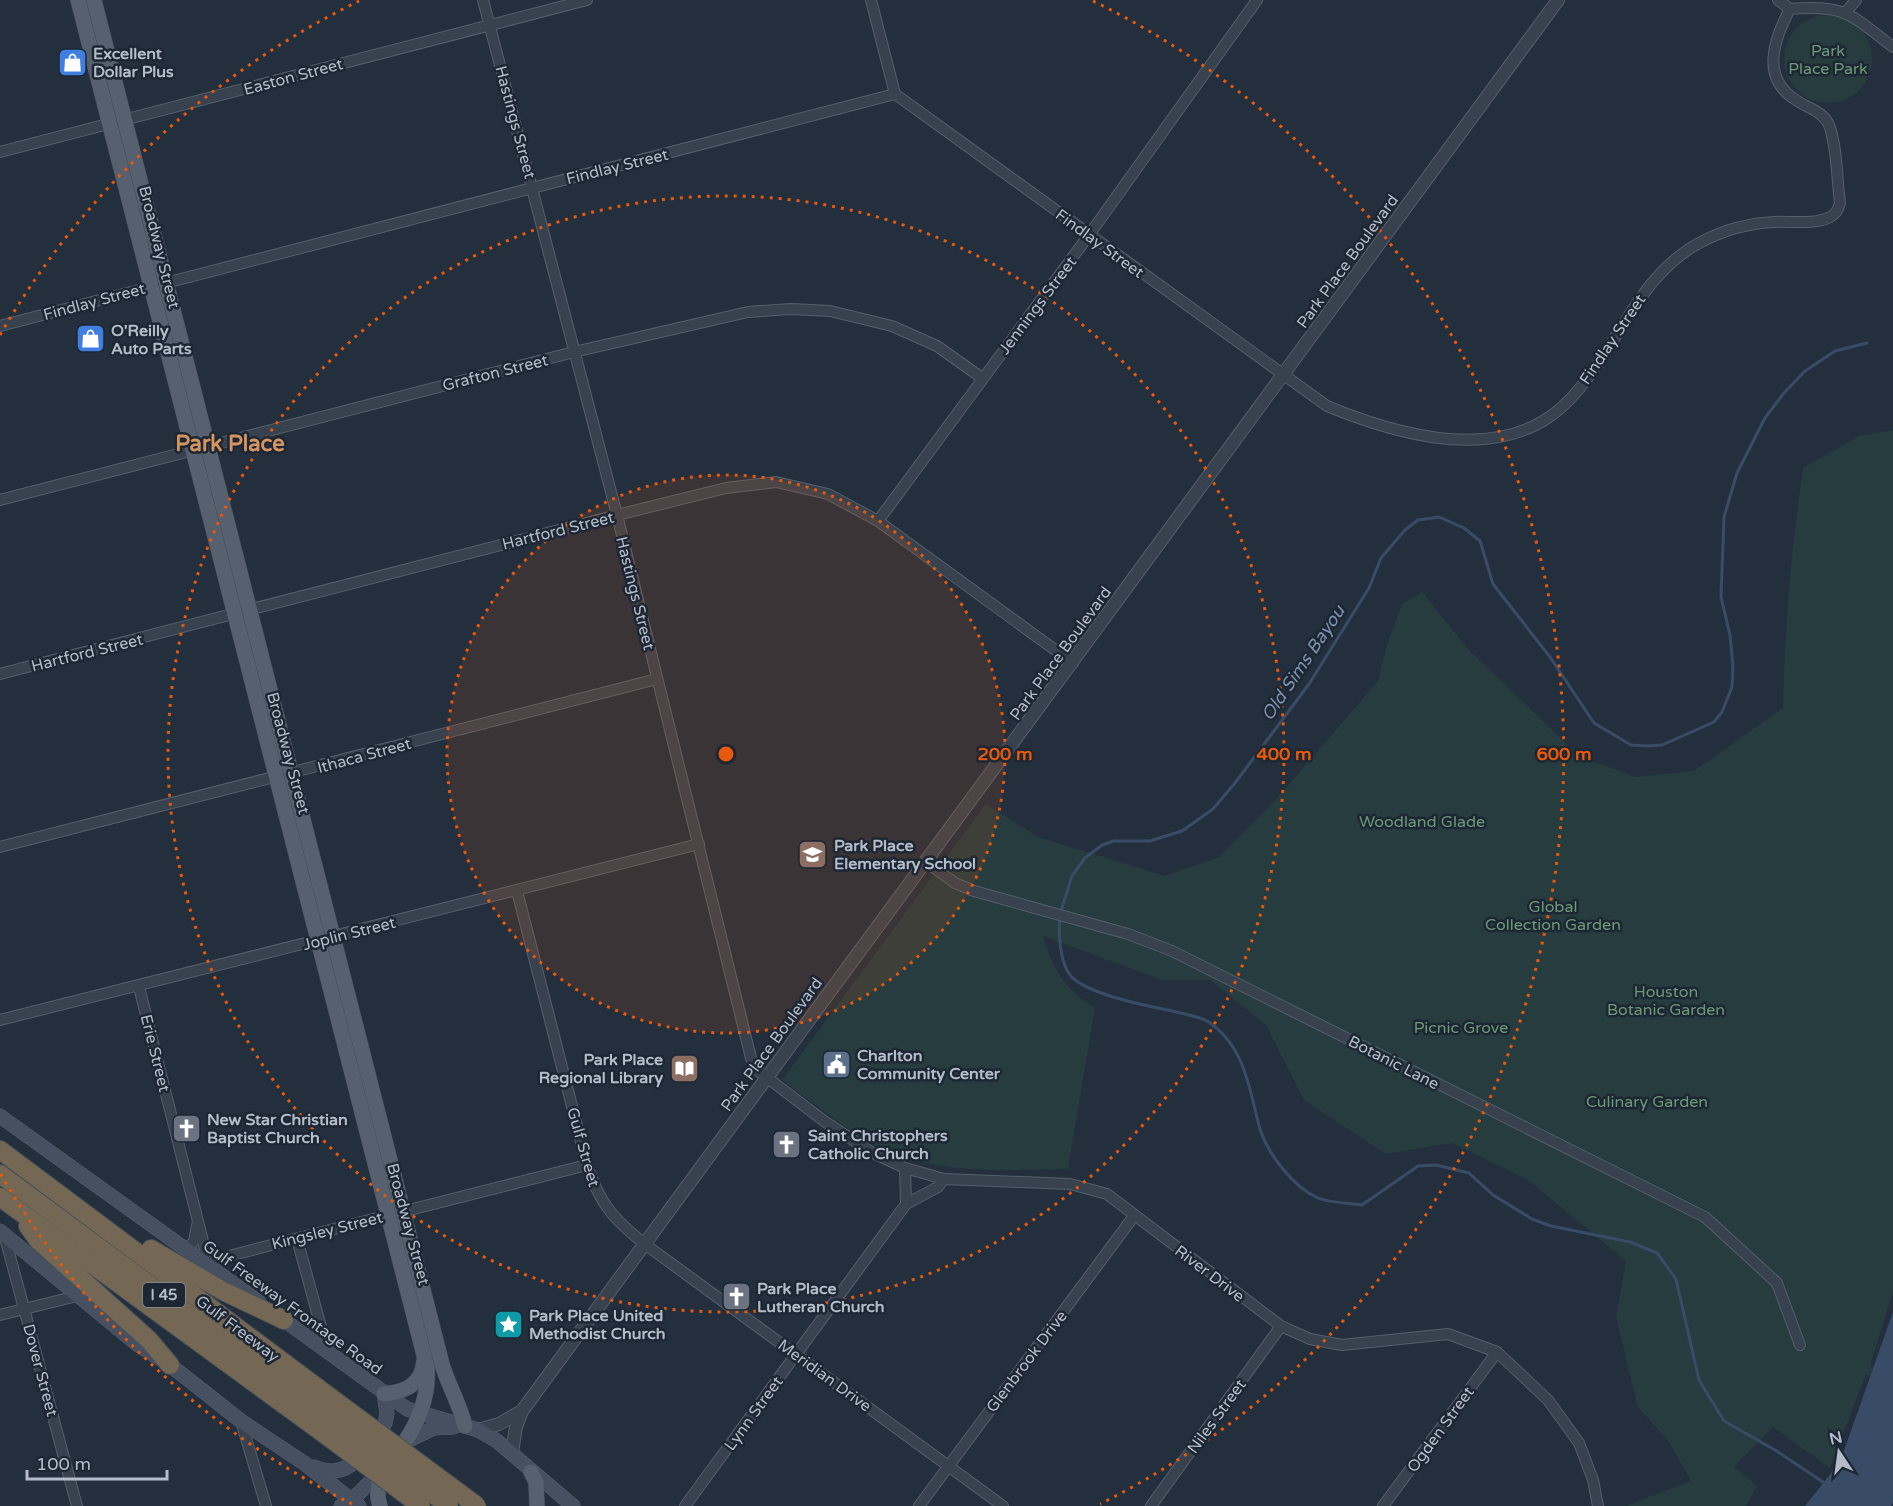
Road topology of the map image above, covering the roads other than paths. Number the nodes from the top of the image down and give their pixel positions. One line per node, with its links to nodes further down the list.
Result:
1 (78, 0): 16 (main road, Broadway Street)
2 (94, 0): 15 (main road, Broadway Street)
3 (483, 0): 12 (street, Hastings Street)
4 (587, 0): 12 (street, Easton Street)
5 (871, 0): 14 (street)
6 (1257, 0): 19 (street, Jennings Street)
7 (1558, 0): 23 (street, Park Place Boulevard)
8 (1778, 0): 10 (street)
9 (1856, 0): 11 (street)
10 (1790, 9): 11 (street); 23 (street, Findlay Street)
11 (1846, 12): 13 (street)
12 (490, 25): 15 (street, Easton Street); 18 (street, Hastings Street)
13 (1893, 47)
14 (895, 94): 18 (street, Findlay Street); 19 (street, Findlay Street)
15 (125, 120): 16 (street, Easton Street); 20 (main road, Broadway Street)
16 (110, 124): 17 (street, Easton Street); 20 (main road, Broadway Street)
17 (0, 152)
18 (533, 188): 20 (street, Findlay Street); 22 (street, Hastings Street)
19 (1089, 235): 23 (street, Findlay Street); 24 (street, Jennings Street)
20 (159, 284): 21 (street, Findlay Street); 25 (main road, Broadway Street)
21 (0, 326)
22 (574, 352): 24 (street, Grafton Street); 25 (street, Grafton Street); 27 (street, Hastings Street)
23 (1282, 375): 30 (street, Park Place Boulevard)
24 (982, 378): 28 (street, Jennings Street)
25 (201, 447): 26 (street, Grafton Street); 29 (main road, Broadway Street)
26 (0, 500)
27 (617, 515): 28 (street, Hartford Street); 29 (street, Hartford Street); 32 (street, Hastings Street)
28 (878, 521): 30 (street, Hartford Street)
29 (241, 612): 31 (street, Hartford Street); 33 (main road, Broadway Street); 34 (main road, Broadway Street)
30 (1073, 663): 37 (street, Park Place Boulevard)
31 (0, 674)
32 (657, 679): 33 (street, Ithaca Street); 35 (street, Hastings Street)
33 (292, 774): 34 (street, Ithaca Street); 39 (main road, Broadway Street)
34 (276, 778): 36 (street, Ithaca Street); 40 (main road, Broadway Street)
35 (699, 844): 38 (street, Joplin Street); 43 (street, Hastings Street)
36 (0, 847)
37 (926, 862): 43 (street, Park Place Boulevard); 68 (street, Botanic Lane)
38 (517, 891): 39 (street, Joplin Street); 47 (street, Gulf Street)
39 (334, 936): 40 (street, Joplin Street); 44 (main road, Broadway Street)
40 (319, 940): 41 (street, Joplin Street); 44 (main road, Broadway Street)
41 (140, 987): 42 (street, Joplin Street); 56 (street, Erie Street)
42 (0, 1020)
43 (766, 1077): 48 (street, River Drive); 60 (street, Park Place Boulevard)
44 (370, 1112): 54 (main road, Broadway Street)
45 (0, 1116): 61 (main road, Gulf Freeway Frontage Road)
46 (0, 1150): 57 (highway, Gulf Freeway / I 45)
47 (586, 1165): 54 (street, Kingsley Street); 60 (street, Gulf Street)
48 (905, 1168): 50 (street, River Drive); 52 (street)
49 (0, 1174): 77 (highway, Gulf Freeway / I 45)
50 (944, 1179): 52 (street, Lynn Street); 55 (street, River Drive)
51 (0, 1197): 53 (highway, Gulf Freeway / I 45)
52 (906, 1204): 72 (street, Lynn Street)
53 (17, 1209): 73 (highway); 77 (highway, Gulf Freeway / I 45)
54 (395, 1213): 59 (street, Kingsley Street); 70 (main road, Broadway Street); 79 (main road, Broadway Street)
55 (1134, 1216): 67 (street, River Drive); 83 (street, Glenbrook Drive)
56 (198, 1225): 61 (street); 62 (street, Erie Street)
57 (102, 1226): 66 (highway); 77 (highway, Gulf Freeway / I 45)
58 (2, 1232): 63 (main road); 64 (street, Dover Street)
59 (297, 1239): 62 (street, Kingsley Street); 69 (street)
60 (646, 1245): 72 (street, Meridian Drive); 75 (street, Park Place Boulevard)
61 (187, 1250): 62 (main road, Gulf Freeway Frontage Road)
62 (209, 1265): 66 (main road, Gulf Freeway Frontage Road)
63 (77, 1296): 64 (street); 73 (main road)
64 (25, 1309): 65 (street); 87 (street, Dover Street)
65 (0, 1315)
66 (284, 1320): 69 (main road, Gulf Freeway Frontage Road)
67 (1281, 1326): 71 (street, River Drive); 98 (street, Niles Street)
68 (1800, 1345)
69 (327, 1349): 74 (main road, Gulf Freeway Frontage Road)
70 (423, 1349): 74 (main road); 76 (main road, Broadway Street)
71 (1497, 1352): 99 (street, Ogden Street); 100 (street, River Drive)
72 (797, 1354): 83 (street, Meridian Drive); 95 (street, Lynn Street)
73 (170, 1365): 78 (main road)
74 (384, 1394): 76 (main road, Gulf Freeway Frontage Road); 82 (main road)
75 (522, 1411): 79 (street, Park Place Boulevard); 81 (street, Park Place Boulevard)
76 (419, 1413): 79 (main road, Gulf Freeway Frontage Road); 80 (main road, Broadway Street)
77 (328, 1416): 90 (highway, Gulf Freeway / I 45, bridge); 91 (highway, Gulf Freeway / I 45, bridge); 92 (highway, Gulf Freeway / I 45, bridge)
78 (241, 1421): 82 (main road); 88 (street)
79 (471, 1428): 80 (main road); 81 (main road, Gulf Freeway Frontage Road)
80 (405, 1442): 84 (main road, Broadway Street)
81 (512, 1452): 85 (main road, Gulf Freeway Frontage Road)
82 (304, 1463): 86 (main road)
83 (948, 1466): 96 (street, Glenbrook Drive); 97 (street, Meridian Drive)
84 (382, 1470): 86 (main road); 89 (main road)
85 (531, 1472): 93 (main road); 94 (main road, Gulf Freeway Frontage Road)
86 (350, 1504)
87 (77, 1506)
88 (266, 1506)
89 (380, 1506)
90 (421, 1506)
91 (449, 1506)
92 (477, 1506)
93 (537, 1506)
94 (573, 1506)
95 (686, 1506)
96 (919, 1506)
97 (1003, 1506)
98 (1151, 1506)
99 (1383, 1506)
100 (1598, 1506)

